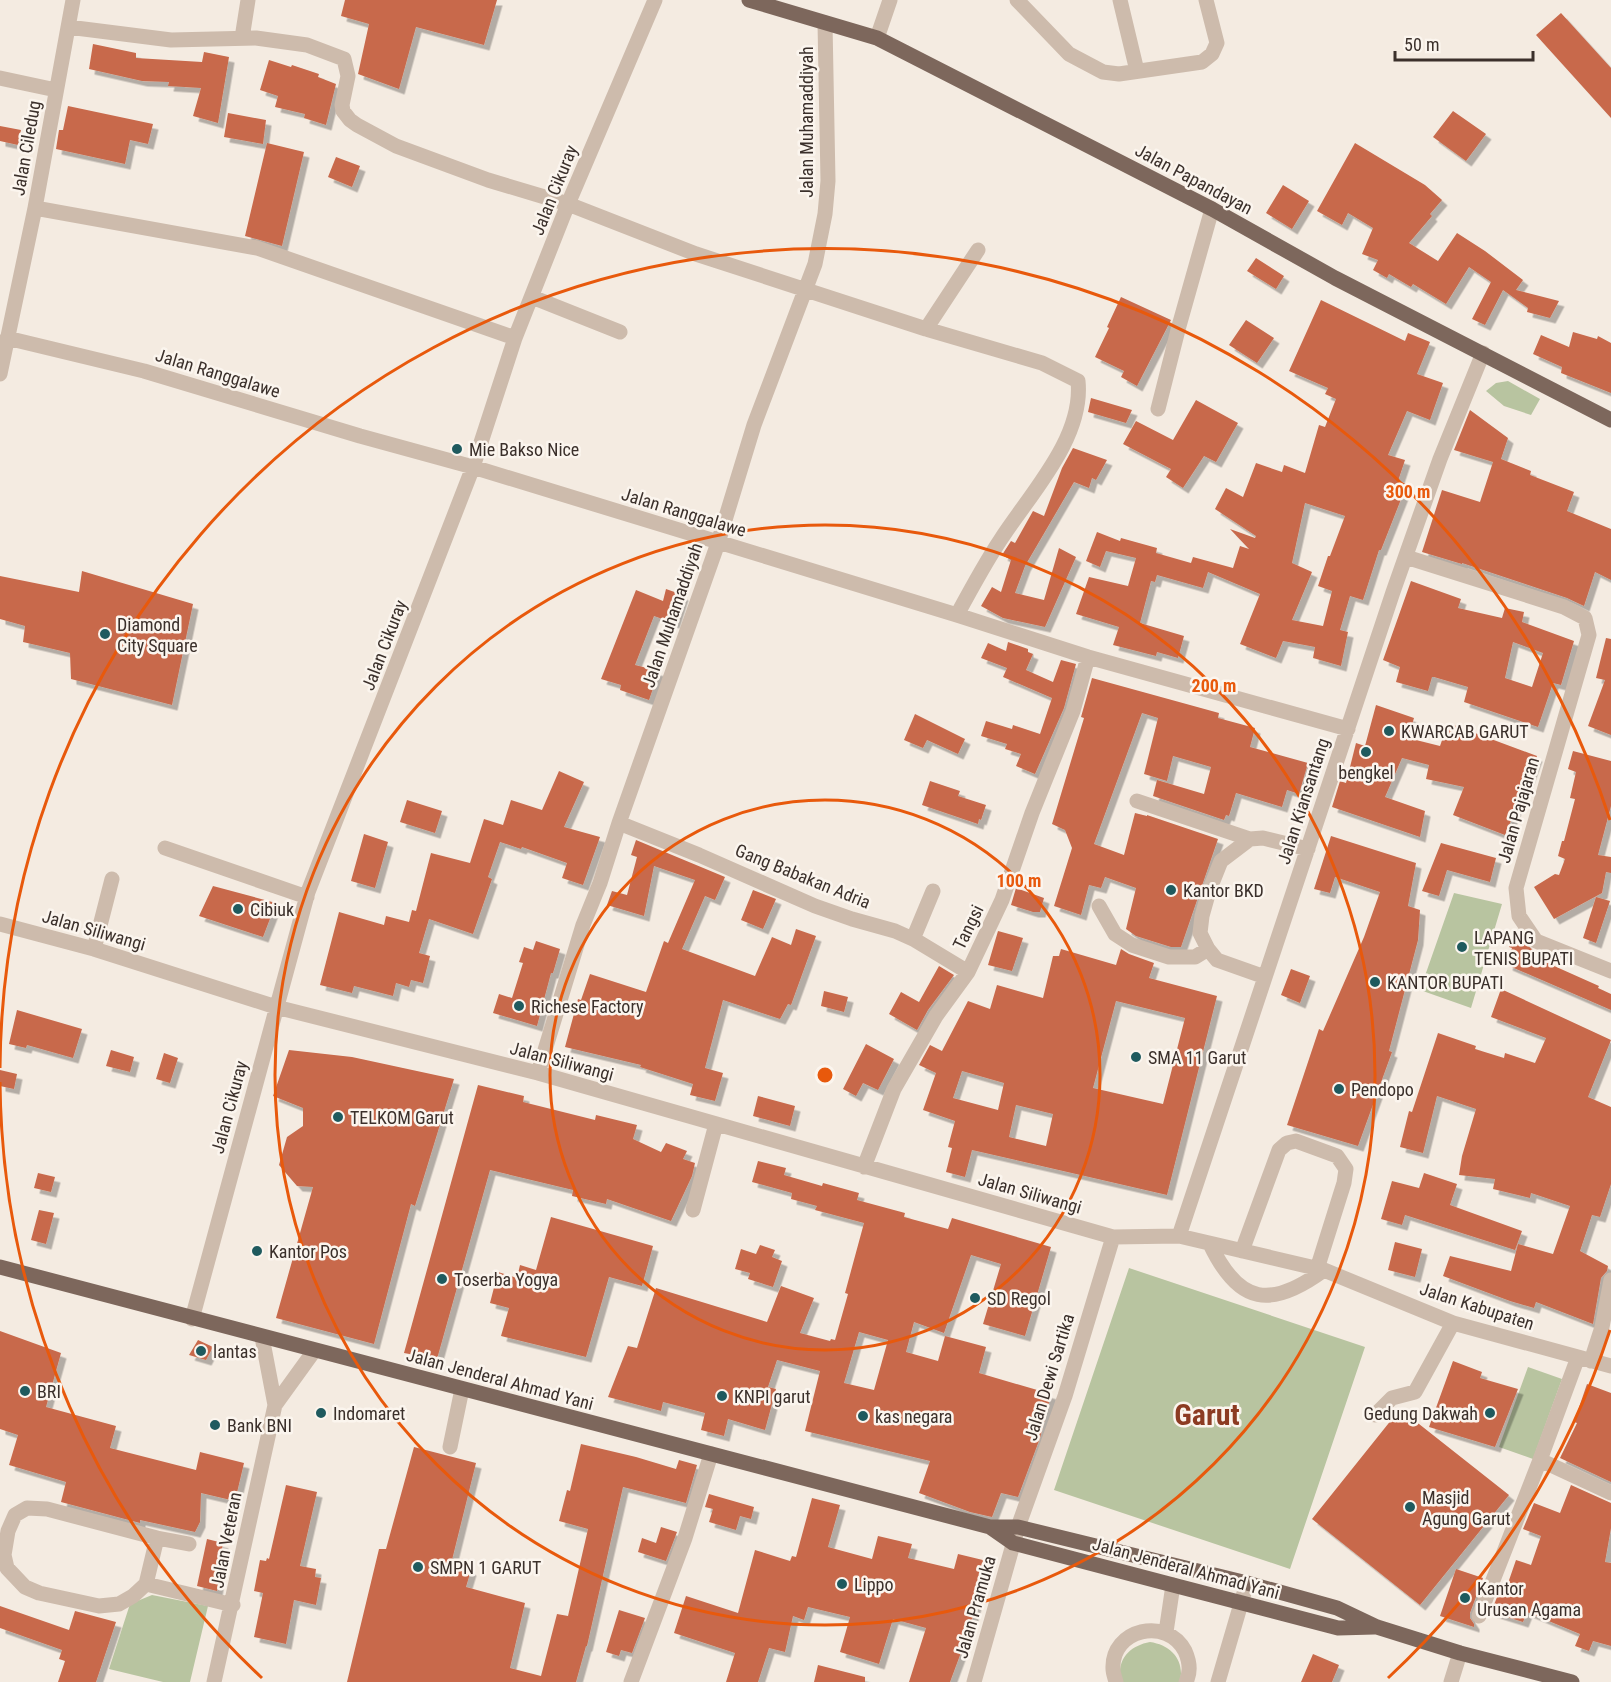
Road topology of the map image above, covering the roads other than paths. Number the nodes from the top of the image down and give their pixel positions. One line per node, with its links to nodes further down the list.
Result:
1 (73, 0): 10 (street, Jalan Ciledug)
2 (248, 0): 11 (street)
3 (655, 0): 16 (street, Jalan Cikuray)
4 (749, 0): 9 (main road, Jalan Papandayan)
5 (890, 0): 12 (street)
6 (1017, 0): 13 (street)
7 (1120, 0): 13 (street)
8 (1206, 0): 13 (street)
9 (825, 23): 12 (main road, Jalan Papandayan); 20 (street, Jalan Muhamaddiyah)
10 (68, 27): 11 (street); 15 (street, Jalan Ciledug)
11 (242, 38): 16 (street)
12 (877, 38): 18 (main road, Jalan Papandayan)
13 (1137, 71)
14 (0, 78): 15 (street)
15 (56, 90): 17 (street, Jalan Ciledug)
16 (568, 204): 20 (street); 21 (street, Jalan Cikuray)
17 (35, 208): 22 (street, Jalan Ciledug); 26 (street)
18 (1212, 209): 27 (main road, Jalan Papandayan); 29 (street)
19 (978, 250): 23 (street)
20 (804, 289): 23 (street); 32 (street, Jalan Muhamaddiyah)
21 (532, 297): 24 (street); 26 (street, Jalan Cikuray)
22 (7, 302): 25 (street, Jalan Ciledug)
23 (926, 329): 34 (street)
24 (620, 332)
25 (7, 338): 28 (street, Jalan Ciledug); 31 (street, Jalan Ranggalawe)
26 (515, 338): 31 (street, Jalan Cikuray)
27 (1483, 353): 30 (main road, Jalan Papandayan); 33 (street, Jalan Kiansantang)
28 (0, 374)
29 (1158, 409)
30 (1611, 420)
31 (473, 467): 32 (street, Jalan Ranggalawe); 44 (street, Jalan Cikuray)
32 (718, 543): 34 (street, Jalan Ranggalawe); 38 (street, Jalan Muhamaddiyah)
33 (1406, 556): 36 (street, Jalan Kiansantang); 50 (street, Jalan Pajajaran)
34 (957, 615): 35 (street, Jalan Ranggalawe)
35 (1088, 657): 36 (street, Jalan Ranggalawe); 51 (street, Tangsi)
36 (1347, 729): 41 (street, Jalan Kiansantang)
37 (1137, 801): 39 (street)
38 (619, 823): 47 (street, Gang Babakan Adria); 54 (street, Jalan Muhamaddiyah)
39 (1250, 839): 41 (street); 49 (street)
40 (165, 848): 44 (street)
41 (1308, 849): 52 (street, Jalan Kiansantang)
42 (112, 879): 48 (street)
43 (933, 891): 47 (street)
44 (307, 897): 53 (street, Jalan Cikuray)
45 (1099, 906): 49 (street)
46 (0, 924): 48 (street, Jalan Siliwangi)
47 (913, 939): 51 (street, Gang Babakan Adria)
48 (94, 949): 53 (street, Jalan Siliwangi)
49 (1208, 949): 52 (street)
50 (1611, 971)
51 (968, 972): 56 (street, Tangsi)
52 (1265, 977): 58 (street, Jalan Kiansantang)
53 (276, 1007): 54 (street, Jalan Siliwangi); 65 (street, Jalan Cikuray)
54 (538, 1073): 55 (street, Jalan Siliwangi)
55 (716, 1124): 56 (street, Jalan Siliwangi); 57 (street)
56 (864, 1167): 59 (street, Jalan Siliwangi)
57 (693, 1209)
58 (1179, 1236): 59 (street); 60 (street, Jalan Kabupaten)
59 (1113, 1237): 79 (street, Jalan Dewi Sartika)
60 (1210, 1244): 61 (street, Jalan Kabupaten); 63 (street)
61 (1242, 1251): 63 (street, Jalan Kabupaten); 63 (street)
62 (0, 1268): 65 (main road, Jalan Jenderal Ahmad Yani)
63 (1325, 1271): 66 (street, Jalan Kabupaten)
64 (1611, 1280): 69 (street)
65 (192, 1319): 67 (main road, Jalan Jenderal Ahmad Yani)
66 (1453, 1323): 69 (street, Jalan Kabupaten); 73 (street)
67 (262, 1337): 68 (main road, Jalan Jenderal Ahmad Yani); 72 (street, Jalan Veteran)
68 (314, 1351): 71 (main road, Jalan Jenderal Ahmad Yani); 72 (street, Jalan Veteran)
69 (1584, 1359): 70 (street, Jalan Kabupaten); 76 (street)
70 (1611, 1366)
71 (462, 1389): 74 (street); 75 (main road, Jalan Jenderal Ahmad Yani)
72 (275, 1405): 87 (street, Jalan Veteran)
73 (1375, 1415)
74 (450, 1447)
75 (711, 1454): 78 (main road, Jalan Jenderal Ahmad Yani); 93 (street)
76 (1540, 1460): 77 (street); 88 (street)
77 (1611, 1493)
78 (990, 1527): 79 (main road, Jalan Jenderal Ahmad Yani); 81 (main road, Jalan Jenderal Ahmad Yani)
79 (1018, 1527): 81 (street, Jalan Dewi Sartika); 83 (main road, Jalan Jenderal Ahmad Yani)
80 (157, 1538): 82 (street); 84 (street); 84 (street)
81 (1013, 1543): 85 (main road, Jalan Jenderal Ahmad Yani); 94 (street, Jalan Pramuka)
82 (189, 1544)
83 (1247, 1583): 86 (street); 89 (main road, Jalan Jenderal Ahmad Yani)
84 (146, 1584): 87 (street)
85 (1173, 1585): 86 (main road, Jalan Jenderal Ahmad Yani); 90 (street)
86 (1241, 1603): 89 (main road, Jalan Jenderal Ahmad Yani); 97 (street)
87 (233, 1605): 92 (street, Jalan Veteran)
88 (1479, 1616)
89 (1377, 1627): 91 (main road, Jalan Jenderal Ahmad Yani)
90 (1166, 1632): 95 (street); 96 (street)
91 (1461, 1653): 98 (street); 99 (main road, Jalan Jenderal Ahmad Yani)
92 (214, 1682)
93 (631, 1682)
94 (974, 1682)
95 (1116, 1682)
96 (1186, 1682)
97 (1218, 1682)
98 (1451, 1682)
99 (1572, 1682)

